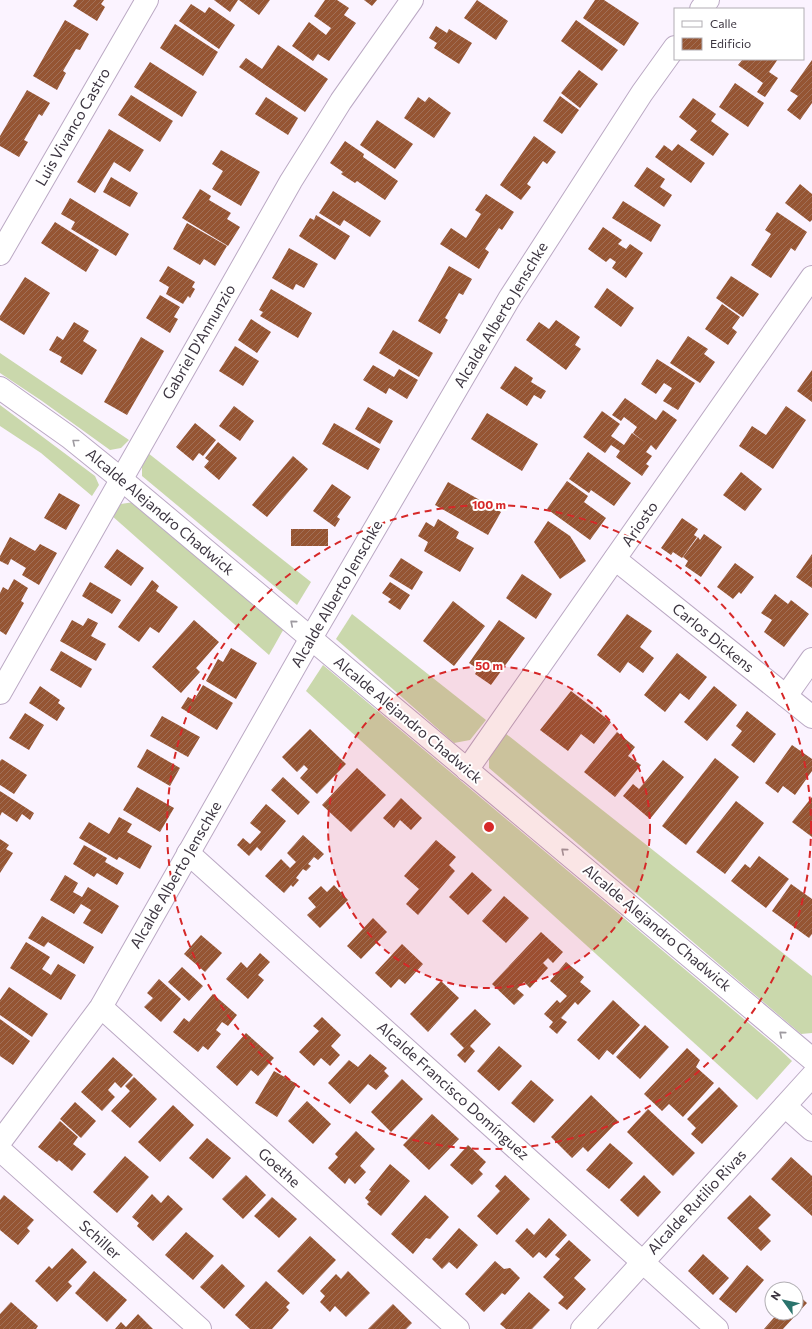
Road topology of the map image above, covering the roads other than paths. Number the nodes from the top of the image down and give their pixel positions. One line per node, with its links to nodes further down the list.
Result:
1 (147, 0): 6 (street, Luis Vivanco Castro)
2 (412, 0): 9 (street, Gabriel D'Annunzio)
3 (708, 0): 4 (street)
4 (702, 8)
5 (674, 48): 11 (street, Alcalde Alberto Jenschke)
6 (0, 254)
7 (812, 277): 10 (street, Ariosto)
8 (0, 388): 9 (street, Alcalde Alejandro Chadwick, one-way to 8)
9 (122, 479): 11 (street, Alcalde Alejandro Chadwick, one-way to 9); 13 (street, Gabriel D'Annunzio)
10 (615, 559): 14 (street, Carlos Dickens); 16 (street, Ariosto)
11 (311, 638): 16 (street, Alcalde Alejandro Chadwick); 17 (street, Alcalde Alberto Jenschke)
12 (812, 659): 14 (street)
13 (0, 693)
14 (786, 696): 15 (street, Carlos Dickens)
15 (812, 717)
16 (467, 770): 19 (street, Alcalde Alejandro Chadwick, one-way to 16)
17 (188, 853): 18 (street, Alcalde Alberto Jenschke); 25 (street, Alcalde Francisco Domínguez)
18 (101, 1007): 23 (street, Alcalde Alberto Jenschke); 27 (street, Goethe)
19 (812, 1059)
20 (812, 1076): 21 (street, Alcalde Rutilio Rivas)
21 (785, 1106): 22 (street); 25 (street, Alcalde Rutilio Rivas)
22 (812, 1130)
23 (0, 1142)
24 (0, 1150): 26 (street, Schiller)
25 (643, 1261): 28 (street, Alcalde Rutilio Rivas); 29 (street, Alcalde Francisco Domínguez)
26 (200, 1329)
27 (458, 1329)
28 (582, 1329)
29 (717, 1329)

